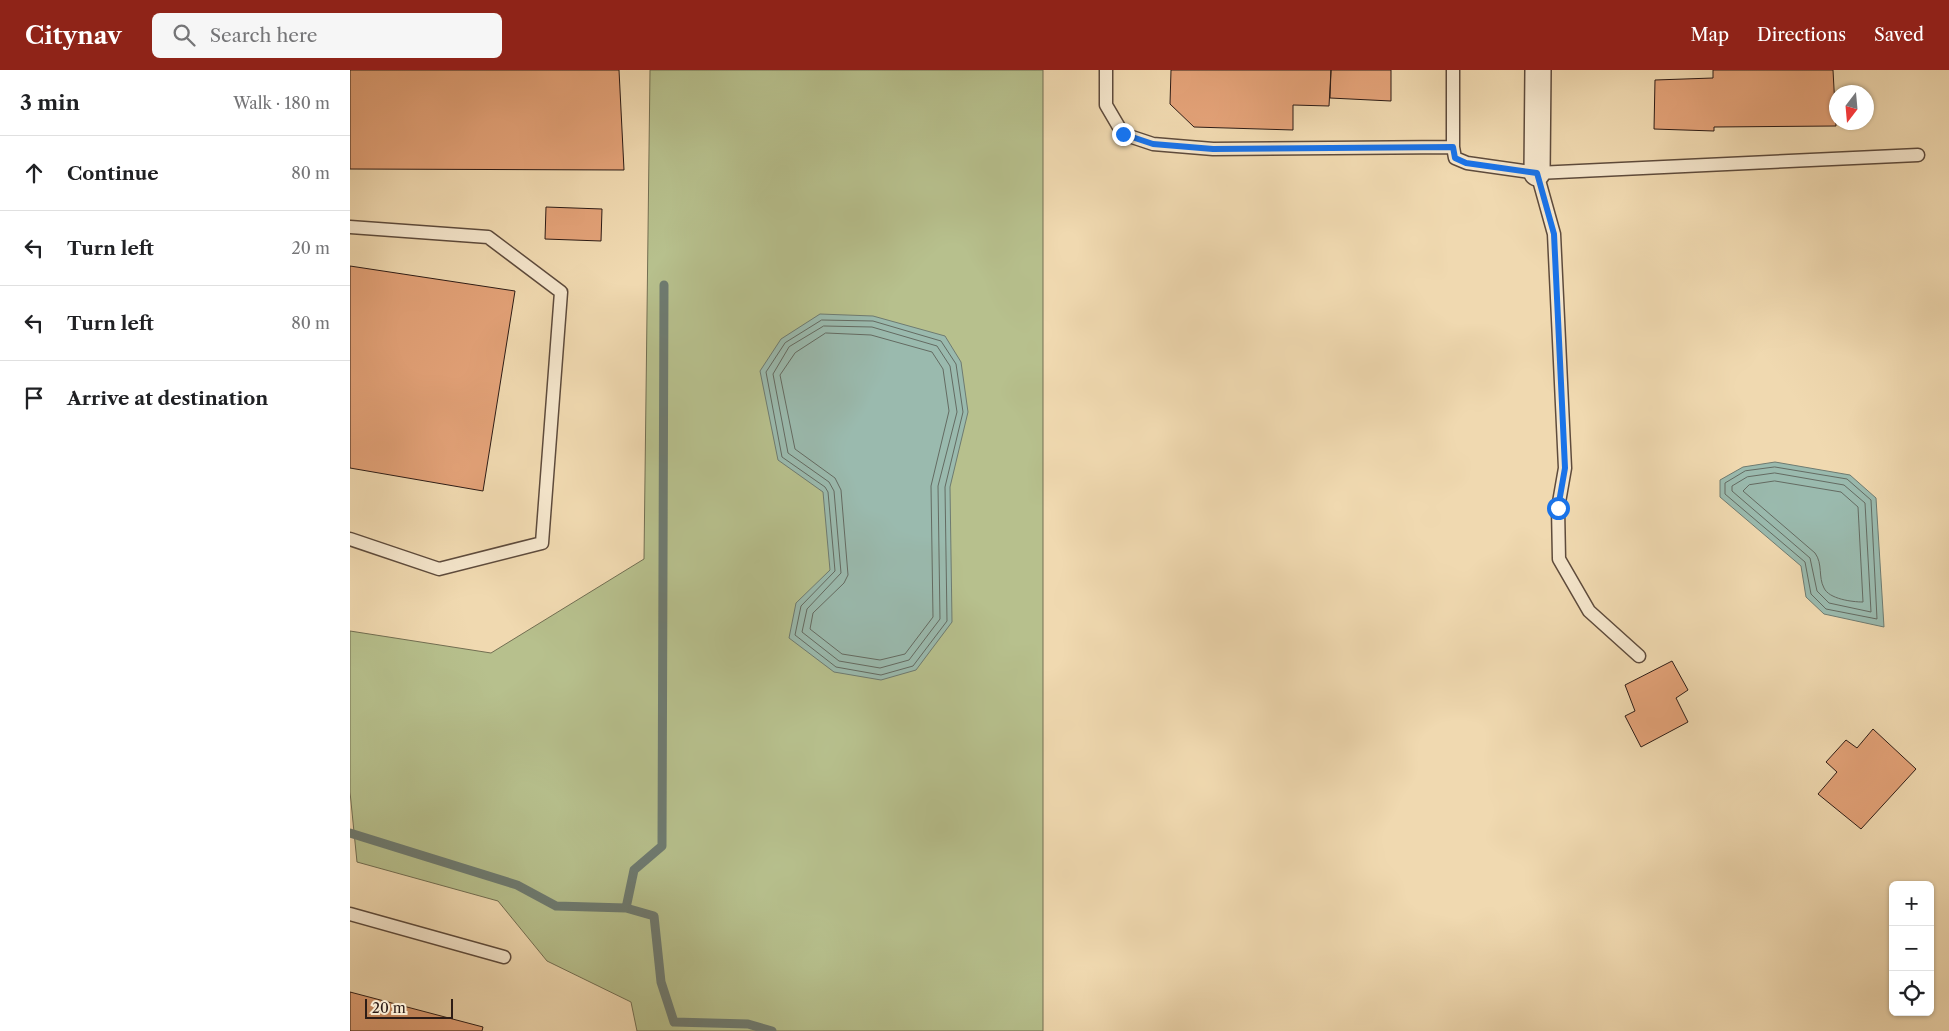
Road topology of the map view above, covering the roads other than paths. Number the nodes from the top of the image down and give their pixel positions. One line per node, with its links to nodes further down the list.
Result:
1 (1106, 70): 4 (lane)
2 (1453, 70): 4 (lane)
3 (1538, 70): 6 (street)
4 (1453, 147): 6 (lane)
5 (1918, 155): 6 (lane)
6 (1537, 173): 9 (lane)
7 (350, 227): 8 (lane)
8 (350, 538)
9 (1639, 656)
10 (350, 914): 11 (lane)
11 (504, 957)

